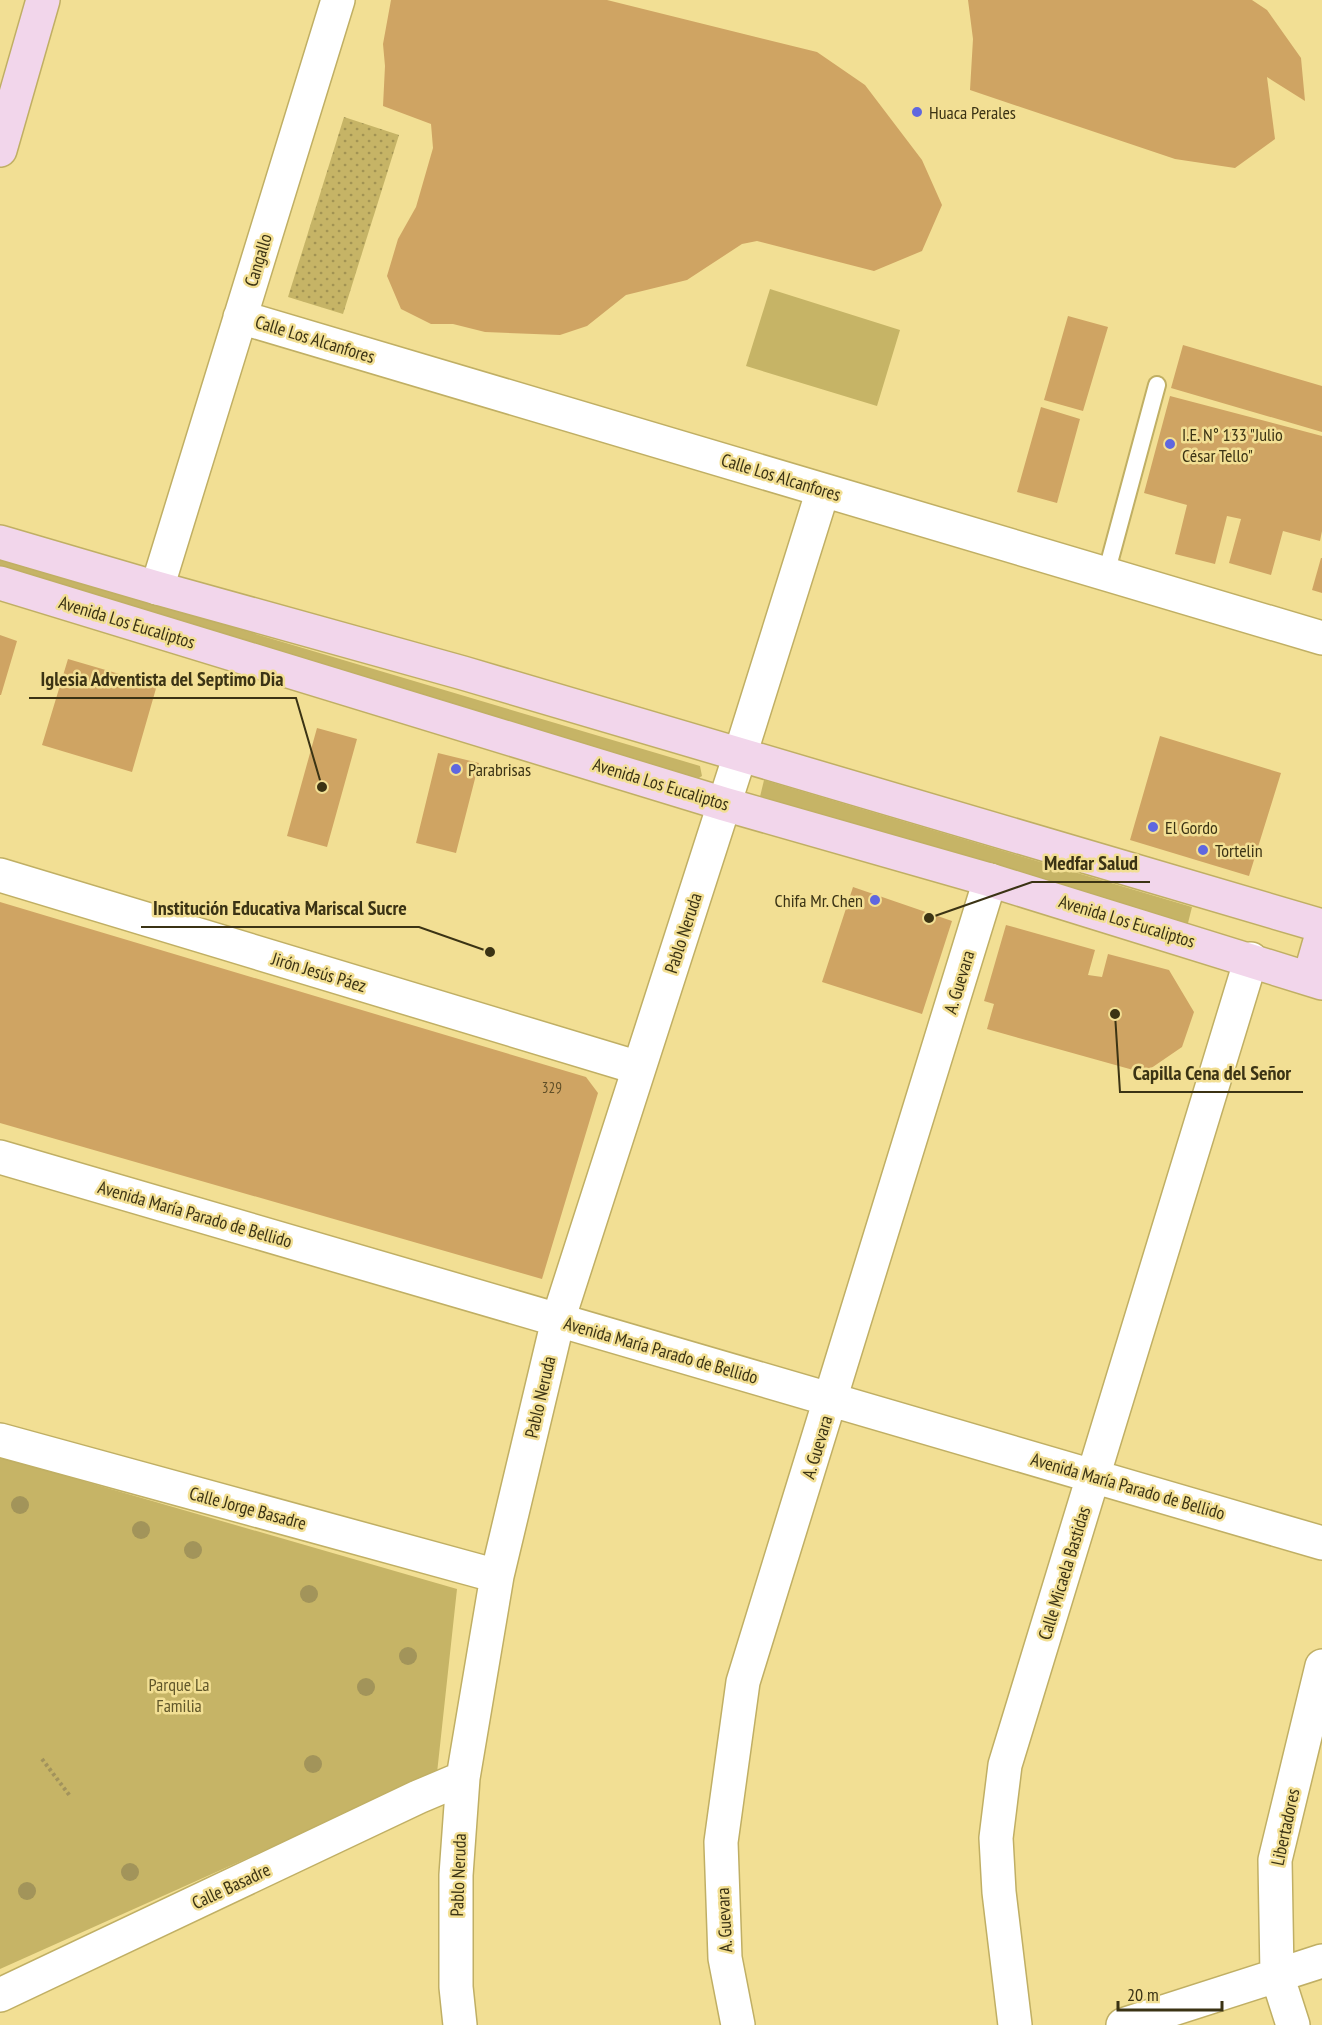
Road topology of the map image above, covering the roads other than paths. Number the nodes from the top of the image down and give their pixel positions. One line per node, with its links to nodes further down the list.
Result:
1 (43, 0): 3 (main road)
2 (338, 0): 4 (street, Cangallo)
3 (0, 150)
4 (240, 316): 6 (street, Calle Los Alcanfores); 10 (street, Cangallo)
5 (1157, 386): 8 (lane)
6 (823, 490): 8 (street, Calle Los Alcanfores); 12 (street, Pablo Neruda)
7 (0, 542): 10 (main road)
8 (1106, 574): 11 (street, Calle Los Alcanfores)
9 (0, 583): 13 (main road, Avenida Los Eucaliptos)
10 (157, 588): 12 (main road)
11 (1322, 638)
12 (740, 755): 13 (street, Pablo Neruda); 16 (main road)
13 (724, 804): 15 (main road, Avenida Los Eucaliptos); 20 (street, Pablo Neruda)
14 (0, 875): 20 (street, Jirón Jesús Páez)
15 (990, 880): 18 (main road, Avenida Los Eucaliptos); 23 (street, A. Guevara)
16 (1322, 926)
17 (1322, 934): 19 (main road)
18 (1251, 959): 19 (main road, Avenida Los Eucaliptos); 25 (street, Calle Micaela Bastidas)
19 (1315, 981)
20 (639, 1068): 22 (street, Pablo Neruda)
21 (0, 1157): 22 (street, Avenida María Parado de Bellido)
22 (558, 1320): 23 (street, Avenida María Parado de Bellido); 27 (street, Pablo Neruda)
23 (832, 1400): 25 (street, Avenida María Parado de Bellido); 34 (street, A. Guevara)
24 (0, 1440): 27 (street, Calle Jorge Basadre)
25 (1093, 1476): 26 (street, Avenida María Parado de Bellido); 35 (street, Calle Micaela Bastidas)
26 (1322, 1543)
27 (497, 1576): 29 (street, Pablo Neruda)
28 (1322, 1666): 31 (street, Libertadores)
29 (463, 1778): 32 (street, Calle Basadre); 33 (street, Pablo Neruda)
30 (1322, 1961): 31 (street)
31 (1277, 1975): 36 (street); 37 (street, Libertadores)
32 (0, 1995)
33 (460, 2025)
34 (738, 2025)
35 (1015, 2025)
36 (1123, 2025)
37 (1293, 2025)

